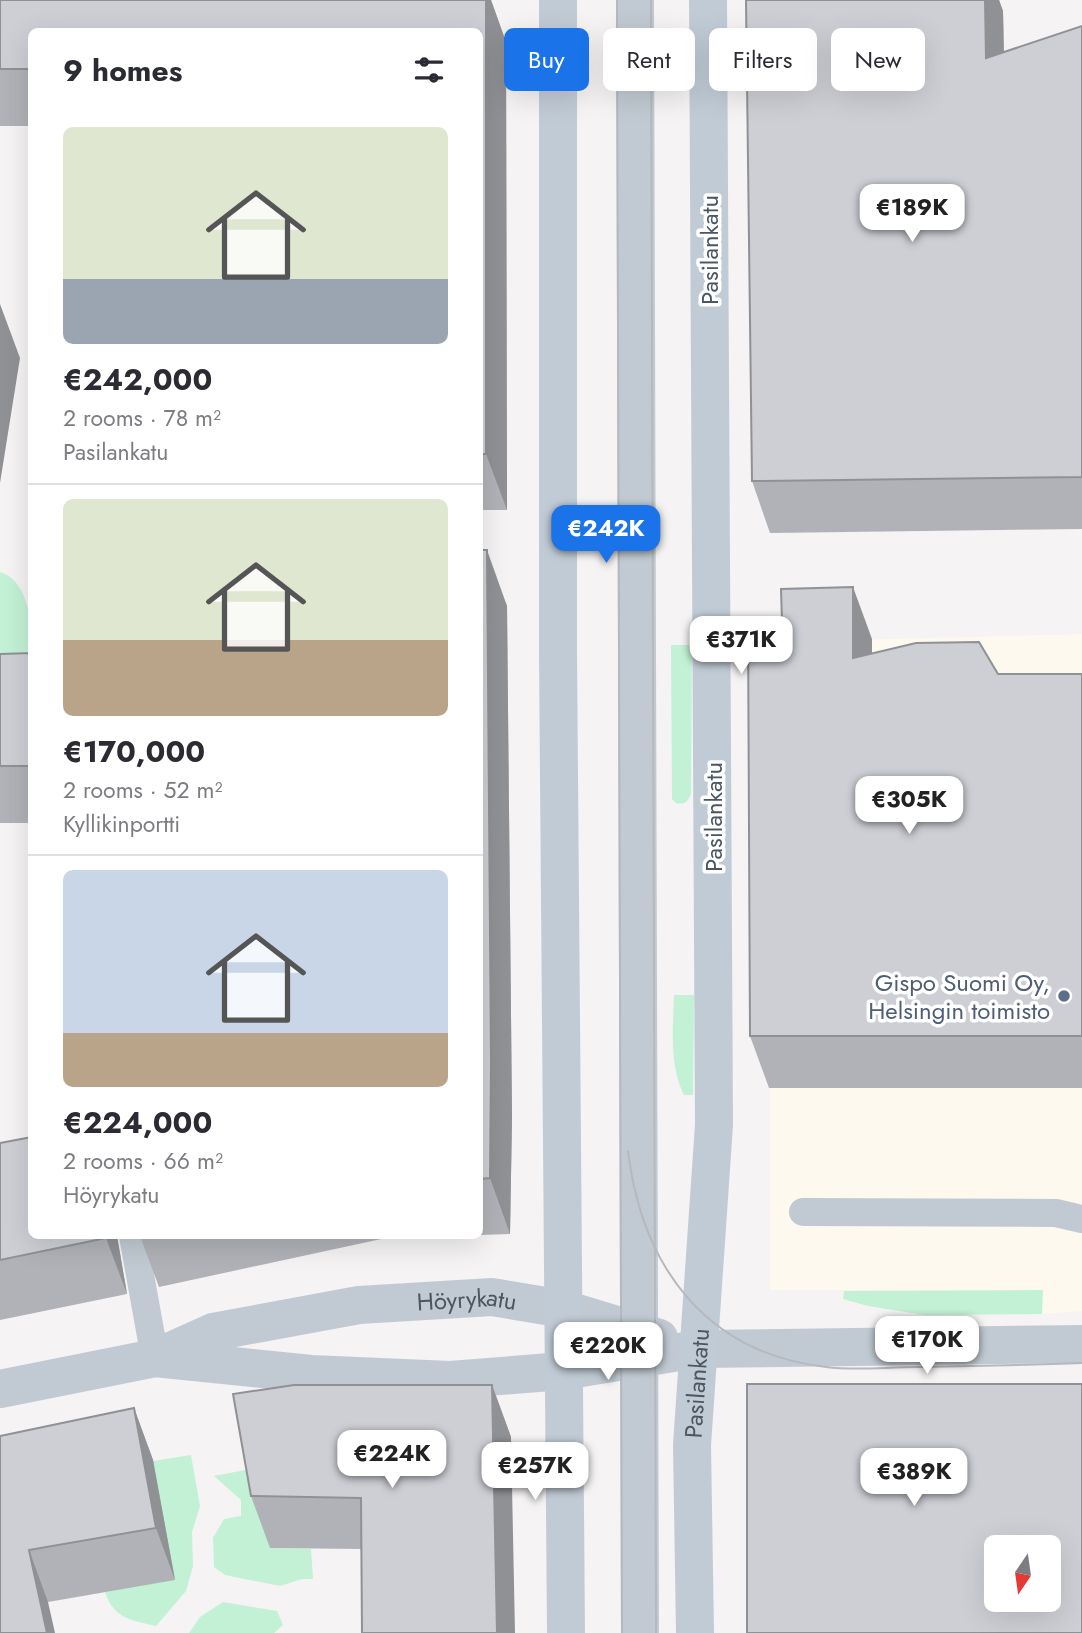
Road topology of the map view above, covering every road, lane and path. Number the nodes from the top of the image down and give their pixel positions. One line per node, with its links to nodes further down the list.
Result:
1 (558, 0): 7 (street)
2 (635, 0): 9 (street)
3 (708, 0): 10 (street, Pasilankatu)
4 (803, 1212): 5 (lane)
5 (1082, 1219)
6 (134, 1239): 11 (lane)
7 (564, 1309): 9 (street, Höyrykatu); 11 (street, Höyrykatu); 12 (street)
8 (1082, 1344): 10 (street, Höyrykatu)
9 (638, 1345): 10 (street, Höyrykatu); 12 (street, Höyrykatu); 15 (street)
10 (698, 1349): 16 (street, Pasilankatu)
11 (155, 1358): 12 (street, Höyrykatu); 13 (street, Höyrykatu)
12 (563, 1371): 14 (street)
13 (0, 1389)
14 (566, 1633)
15 (640, 1633)
16 (695, 1633)

